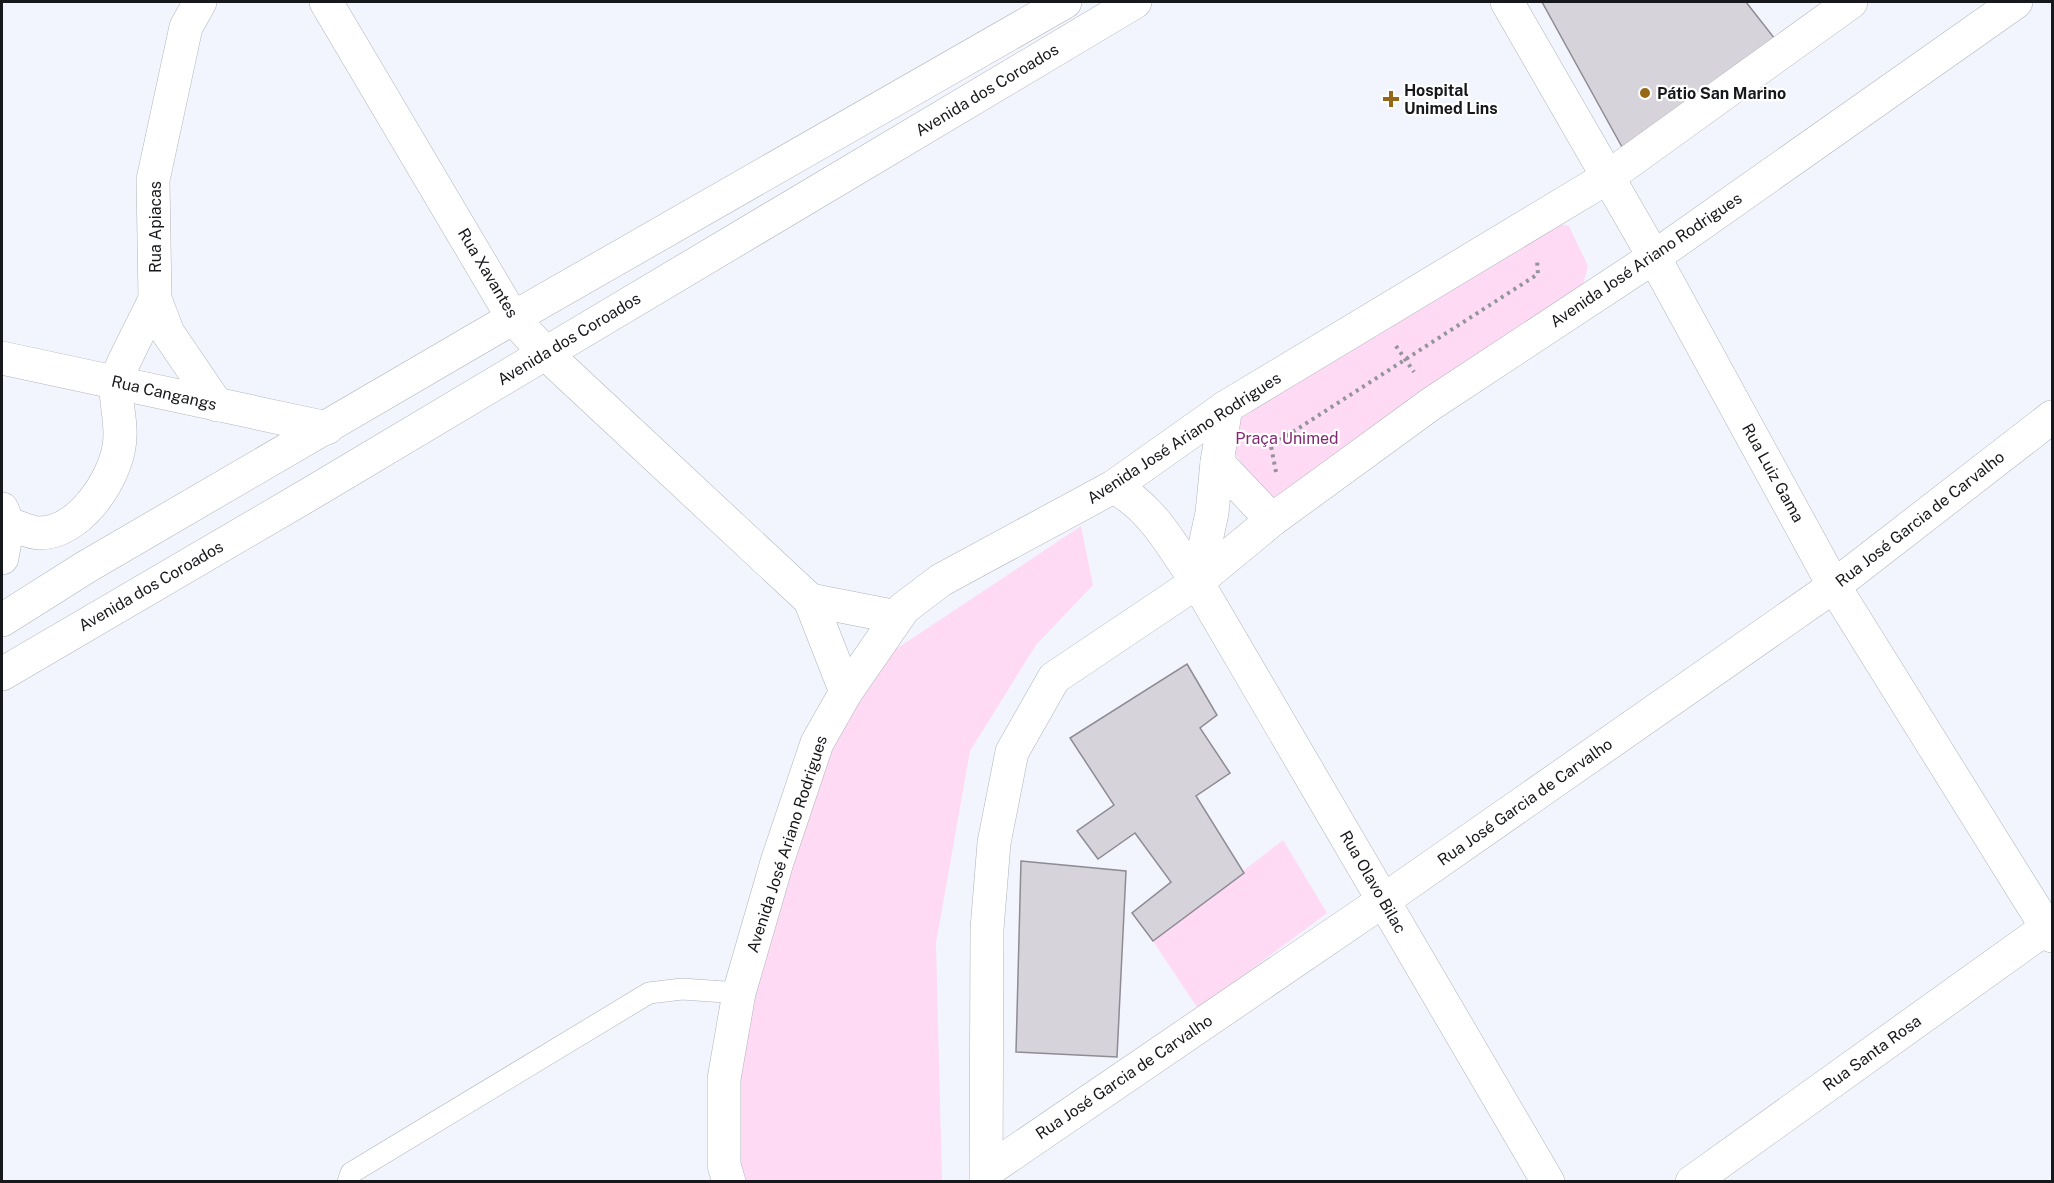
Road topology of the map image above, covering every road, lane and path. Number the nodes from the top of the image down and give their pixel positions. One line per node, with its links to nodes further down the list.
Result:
1 (200, 2): 11 (street, Rua Apiacas)
2 (326, 2): 12 (street, Rua Xavantes)
3 (1065, 2): 12 (street)
4 (1136, 2): 14 (street, Avenida dos Coroados)
5 (1507, 2): 8 (street, Rua Luiz Gama)
6 (1851, 2): 8 (street, Avenida José Ariano Rodrigues)
7 (2016, 2): 10 (street, Avenida José Ariano Rodrigues)
8 (1608, 177): 10 (street, Rua Luiz Gama); 20 (street, Avenida José Ariano Rodrigues)
9 (1537, 253): 16 (path)
10 (1654, 257): 18 (street, Avenida José Ariano Rodrigues); 30 (street, Rua Luiz Gama)
11 (155, 299): 17 (street); 19 (street, Rua Apiacas)
12 (513, 318): 14 (street, Rua Xavantes); 22 (street)
13 (1393, 342): 16 (path)
14 (545, 353): 31 (street, Rua Xavantes); 34 (street, Avenida dos Coroados)
15 (2, 358): 17 (street, Rua Cangangs)
16 (1405, 360): 18 (path); 24 (path)
17 (116, 381): 19 (street, Rua Cangangs); 26 (street)
18 (1431, 404): 27 (street, Avenida José Ariano Rodrigues)
19 (217, 405): 22 (street, Rua Cangangs)
20 (1226, 408): 23 (street); 25 (street, Avenida José Ariano Rodrigues)
21 (2052, 417): 30 (street, Rua José Garcia de Carvalho)
22 (327, 428): 33 (street)
23 (1217, 462): 27 (street); 29 (street)
24 (1276, 474)
25 (1113, 487): 29 (street, Rua Olavo Bilac); 32 (street, Avenida José Ariano Rodrigues)
26 (5, 516): 28 (street)
27 (1272, 520): 29 (street, Avenida José Ariano Rodrigues)
28 (2, 558)
29 (1197, 582): 36 (street, Rua Olavo Bilac); 39 (street, Avenida José Ariano Rodrigues)
30 (1834, 586): 36 (street, Rua José Garcia de Carvalho); 37 (street, Rua Luiz Gama)
31 (810, 600): 32 (street); 35 (street, Rua Xavantes)
32 (897, 617): 35 (street, Avenida José Ariano Rodrigues)
33 (2, 620)
34 (2, 674)
35 (846, 692): 38 (street, Avenida José Ariano Rodrigues)
36 (1384, 900): 39 (street, Rua José Garcia de Carvalho); 42 (street, Rua Olavo Bilac)
37 (2051, 929): 43 (street, Rua Santa Rosa)
38 (739, 993): 40 (lane); 41 (street, Avenida José Ariano Rodrigues)
39 (986, 1176)
40 (348, 1182)
41 (729, 1182)
42 (1548, 1182)
43 (1692, 1182)

